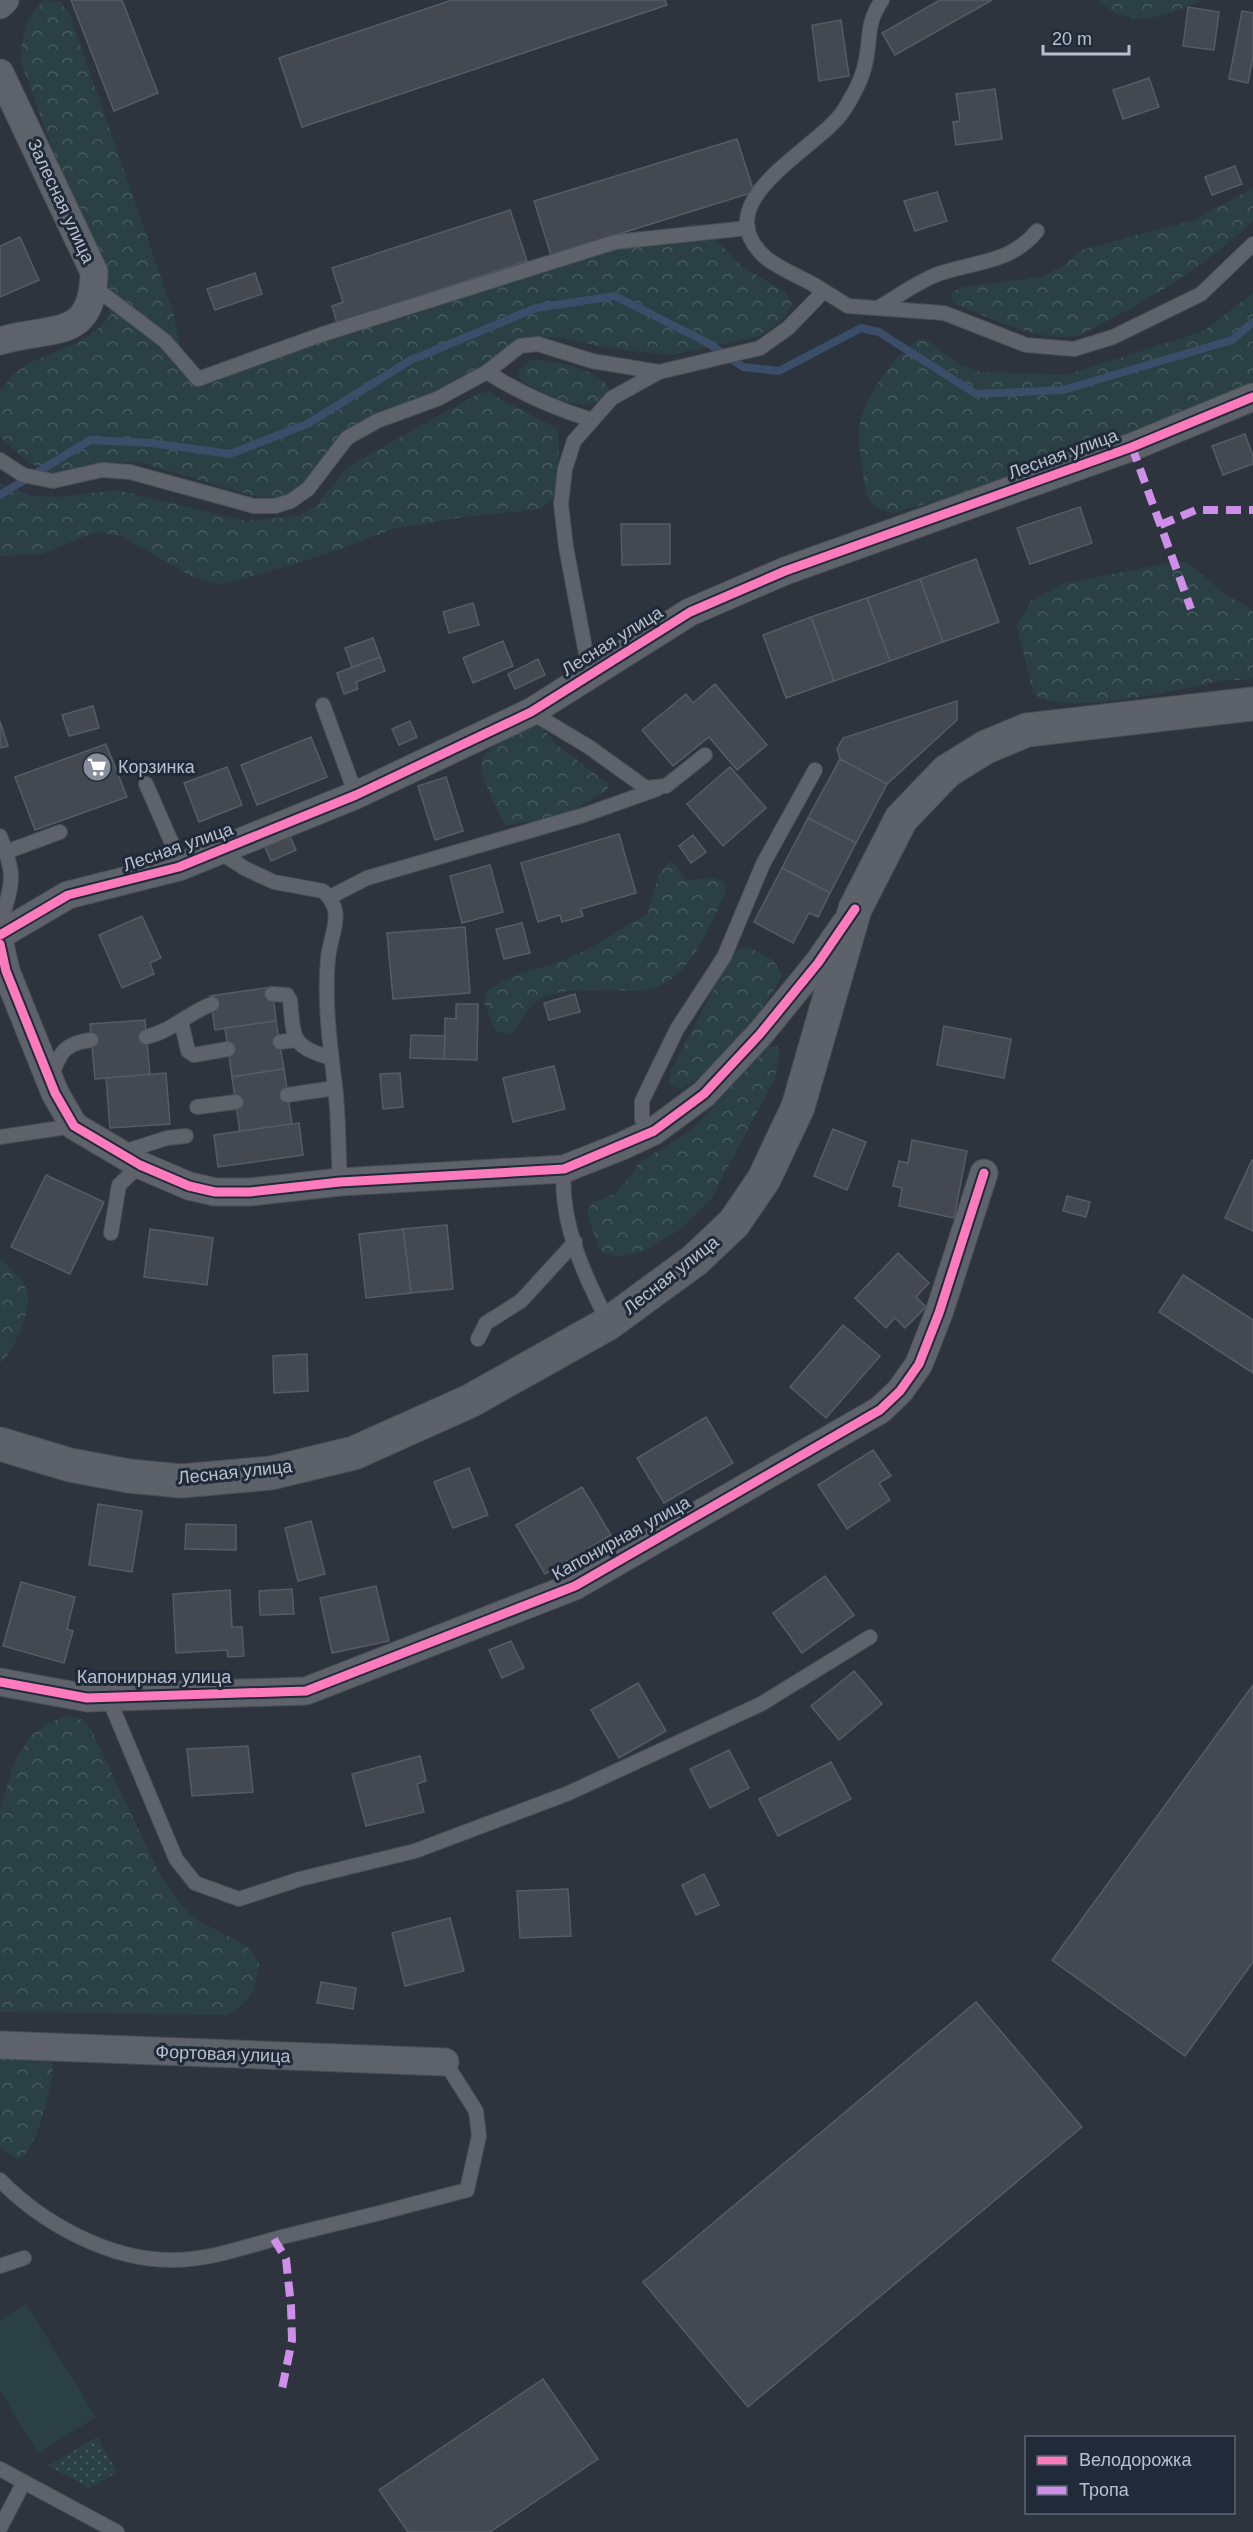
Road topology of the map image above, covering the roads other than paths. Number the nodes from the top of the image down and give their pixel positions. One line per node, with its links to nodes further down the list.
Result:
1 (4, 0): 3 (street)
2 (882, 0): 5 (lane)
3 (0, 5)
4 (0, 73): 8 (street, Залесная улица)
5 (748, 228): 8 (lane); 9 (lane)
6 (1037, 231): 10 (lane)
7 (1253, 244): 10 (lane)
8 (94, 287): 11 (street, Залесная улица)
9 (824, 291): 10 (lane); 13 (lane)
10 (878, 308)
11 (0, 341)
12 (487, 372): 13 (lane); 15 (lane); 16 (lane)
13 (659, 372): 15 (lane)
14 (1253, 397): 17 (street, Лесная улица)
15 (592, 420): 17 (lane)
16 (0, 460)
17 (590, 675): 20 (street, Лесная улица)
18 (1253, 704): 32 (main road, Лесная улица)
19 (323, 705): 25 (lane)
20 (531, 712): 24 (lane); 25 (street, Лесная улица)
21 (705, 755): 24 (lane)
22 (815, 770): 51 (lane)
23 (146, 783): 30 (lane)
24 (657, 789): 31 (lane)
25 (356, 795): 29 (street, Лесная улица)
26 (60, 832): 28 (lane)
27 (0, 836): 28 (lane)
28 (6, 852): 33 (lane)
29 (219, 852): 30 (street, Лесная улица); 31 (lane)
30 (178, 867): 34 (street, Лесная улица)
31 (330, 897): 44 (lane)
32 (855, 909): 51 (street); 60 (main road, Лесная улица)
33 (0, 927)
34 (0, 935)
35 (0, 944): 45 (street)
36 (272, 994): 41 (lane)
37 (212, 1004): 38 (lane)
38 (181, 1021): 39 (lane); 43 (lane)
39 (146, 1037)
40 (91, 1040): 45 (lane)
41 (296, 1040): 42 (lane); 44 (lane)
42 (280, 1042)
43 (228, 1049)
44 (331, 1058): 46 (lane)
45 (50, 1079): 50 (street)
46 (335, 1088): 47 (lane); 57 (lane)
47 (287, 1095)
48 (236, 1102): 49 (lane)
49 (197, 1107)
50 (74, 1126): 53 (lane); 54 (street)
51 (654, 1131): 55 (street)
52 (186, 1136): 54 (lane)
53 (0, 1137)
54 (129, 1159): 57 (street); 58 (lane)
55 (564, 1169): 57 (street); 59 (lane)
56 (984, 1173): 65 (street, Капонирная улица)
57 (340, 1182)
58 (111, 1233)
59 (575, 1242): 60 (lane); 61 (lane)
60 (609, 1323): 62 (main road, Лесная улица)
61 (478, 1340)
62 (0, 1444)
63 (870, 1637): 65 (lane)
64 (0, 1682): 65 (street, Капонирная улица)
65 (108, 1697)
66 (0, 2044): 67 (street, Фортовая улица)
67 (445, 2062): 68 (lane)
68 (0, 2180)
69 (24, 2258): 70 (lane)
70 (0, 2266)
71 (0, 2469): 72 (lane)
72 (24, 2482): 73 (lane); 74 (lane)
73 (0, 2528)
74 (117, 2532)

